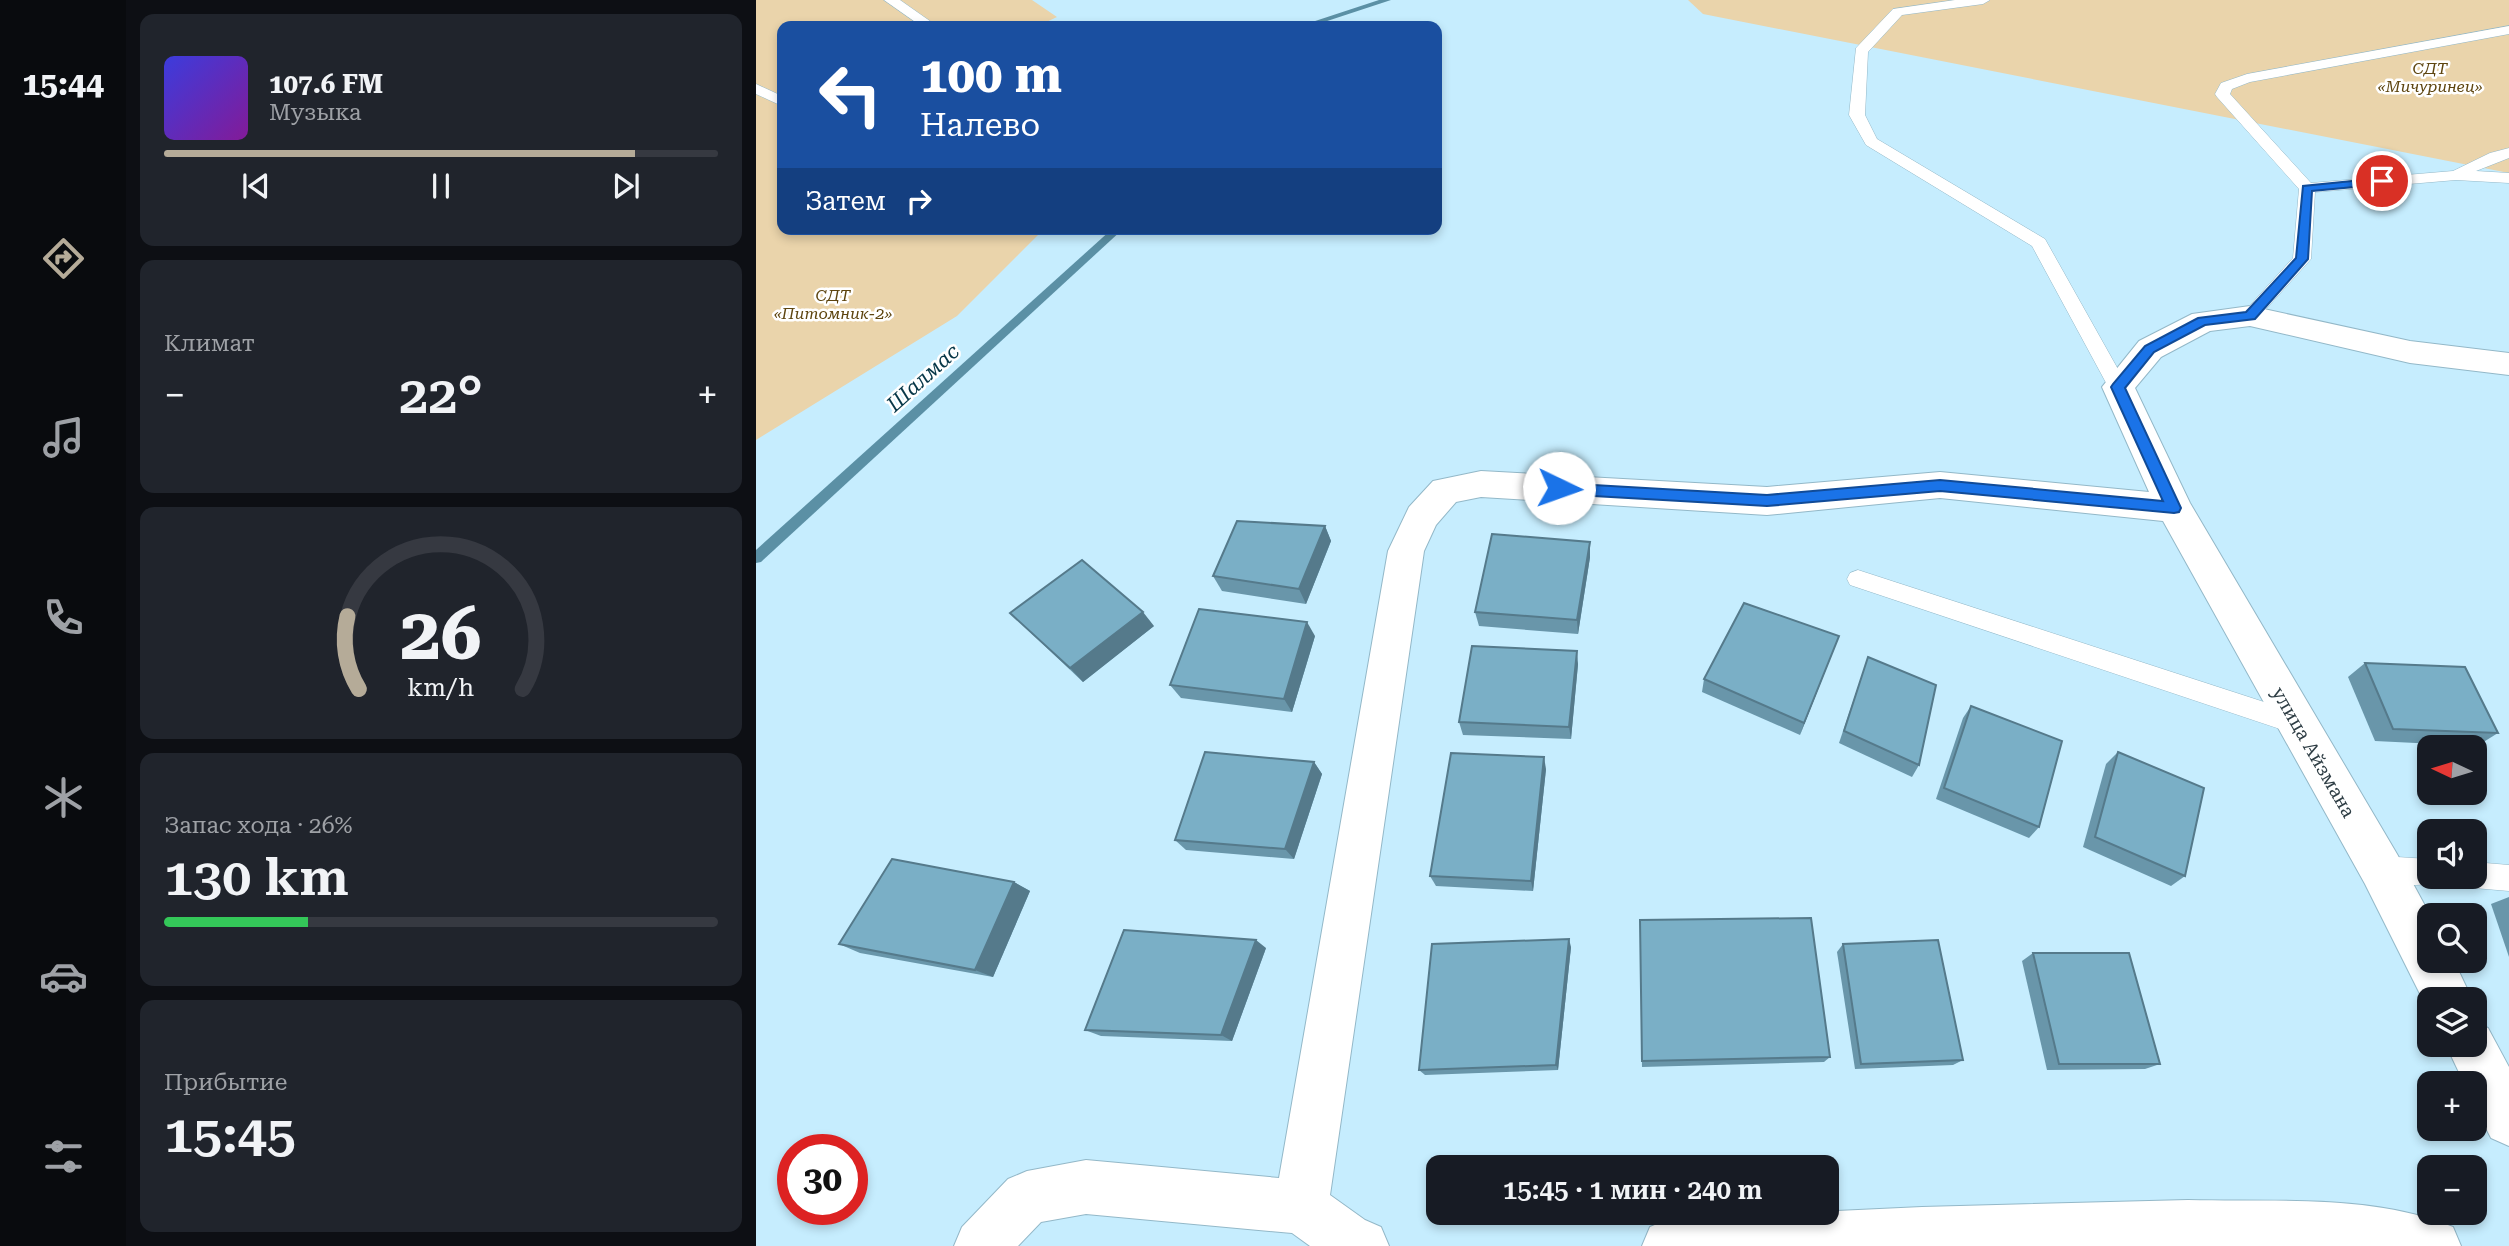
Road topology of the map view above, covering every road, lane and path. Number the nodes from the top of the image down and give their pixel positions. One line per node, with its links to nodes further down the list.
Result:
1 (891, 0): 3 (lane)
2 (1983, 0): 13 (lane)
3 (922, 21)
4 (2509, 30): 10 (lane)
5 (756, 88): 6 (lane)
6 (777, 99)
7 (2509, 153): 8 (lane)
8 (2456, 175): 9 (lane); 10 (lane)
9 (2509, 178)
10 (2307, 188): 11 (lane)
11 (2250, 316): 12 (street); 13 (street)
12 (2509, 364)
13 (2118, 387): 14 (street, улица Айзмана)
14 (2174, 508): 16 (street, улица Айзмана); 24 (street)
15 (1858, 579): 16 (lane)
16 (2298, 723): 17 (street, улица Айзмана)
17 (2381, 869): 18 (lane); 21 (street, улица Айзмана)
18 (2417, 871)
19 (2487, 876): 20 (lane)
20 (2509, 878)
21 (2442, 987)
22 (2477, 1057): 23 (street)
23 (2509, 1120)
24 (1301, 1207): 25 (street); 26 (street)
25 (981, 1246)
26 (1362, 1246)
27 (1669, 1246): 28 (street)
28 (2434, 1246)

